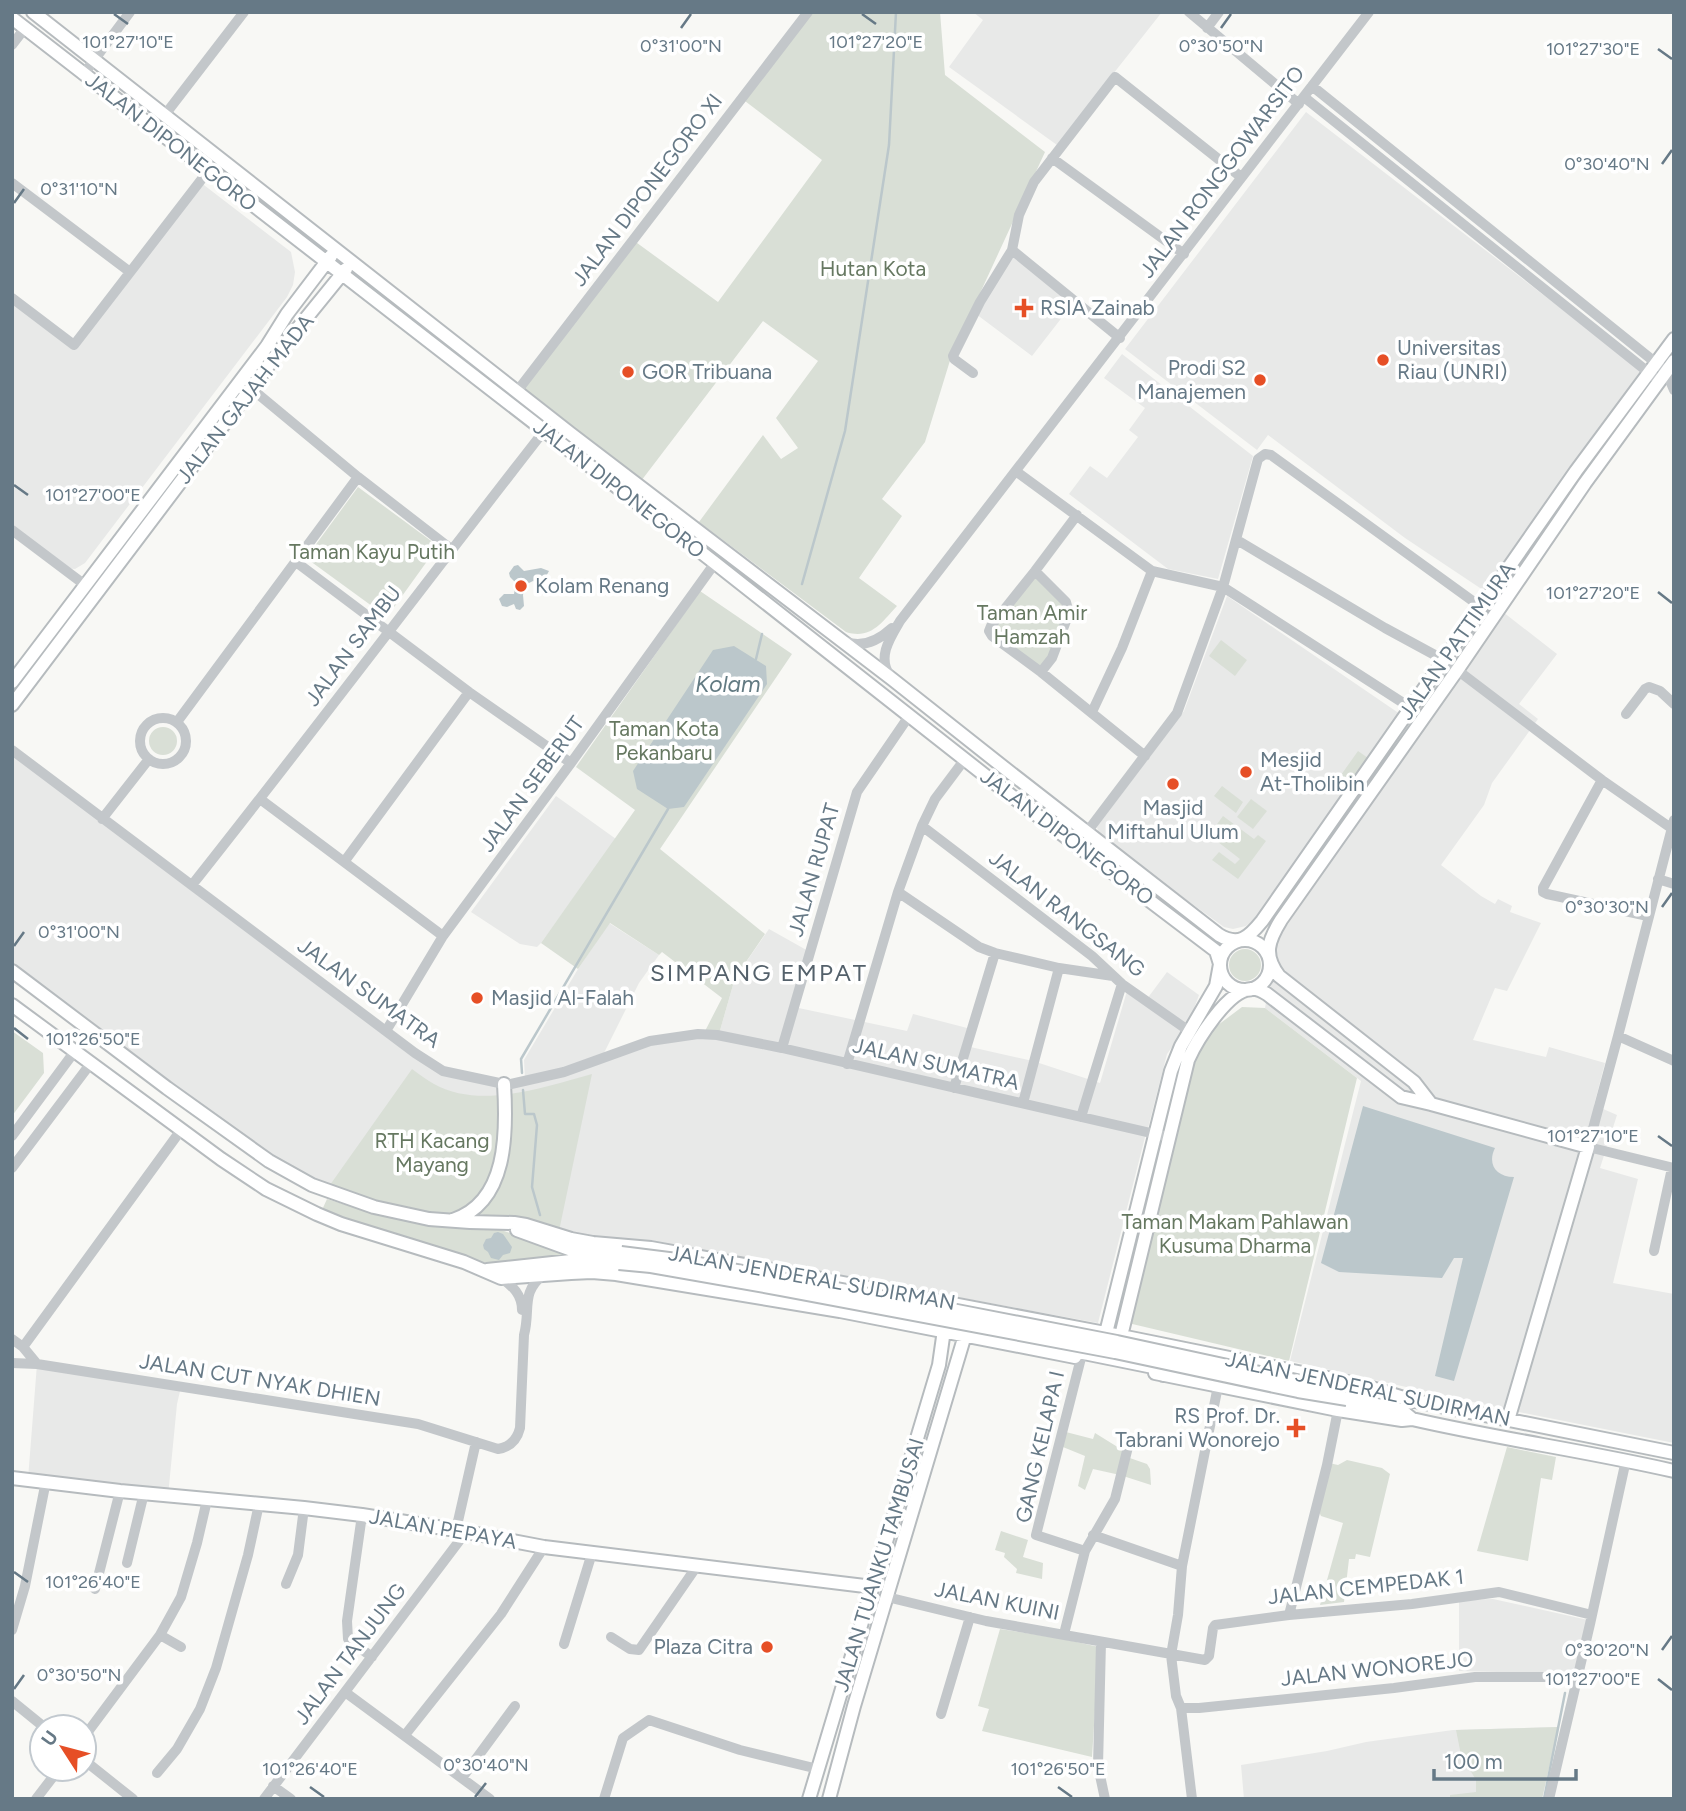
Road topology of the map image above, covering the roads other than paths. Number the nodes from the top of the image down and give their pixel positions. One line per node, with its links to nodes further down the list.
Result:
1 (130, 12): 12 (street)
2 (244, 12): 16 (street)
3 (807, 12): 34 (street, JALAN DIPONEGORO XI)
4 (1189, 12): 10 (street)
5 (1219, 12): 10 (street)
6 (1369, 12): 14 (street, JALAN RONGGOWARSITO)
7 (40, 14): 12 (main road, JALAN DIPONEGORO)
8 (12, 18): 9 (main road, JALAN DIPONEGORO)
9 (25, 28): 11 (street); 13 (main road, JALAN DIPONEGORO)
10 (1207, 28): 15 (street)
11 (12, 45)
12 (95, 61): 13 (street); 16 (main road, JALAN DIPONEGORO)
13 (83, 75): 18 (main road, JALAN DIPONEGORO)
14 (1312, 86): 15 (street, JALAN RONGGOWARSITO); 31 (street)
15 (1302, 100): 19 (street, JALAN RONGGOWARSITO); 31 (street)
16 (164, 116): 21 (main road, JALAN DIPONEGORO)
17 (1052, 158): 19 (street); 22 (street); 23 (street)
18 (208, 171): 25 (main road, JALAN DIPONEGORO); 26 (street)
19 (1241, 177): 23 (street, JALAN RONGGOWARSITO)
20 (12, 183): 26 (street)
21 (336, 249): 24 (main road, JALAN DIPONEGORO); 25 (main road, JALAN GAJAH MADA)
22 (1013, 250): 29 (street); 32 (street)
23 (1184, 254): 29 (street, JALAN RONGGOWARSITO)
24 (351, 261): 27 (main road, JALAN GAJAH MADA); 34 (main road, JALAN DIPONEGORO)
25 (326, 262): 27 (main road, JALAN DIPONEGORO); 33 (main road, JALAN GAJAH MADA)
26 (130, 272): 28 (street)
27 (342, 274): 33 (main road, JALAN GAJAH MADA); 36 (main road, JALAN DIPONEGORO)
28 (12, 298)
29 (1120, 338): 38 (street, JALAN RONGGOWARSITO)
30 (1674, 339): 31 (main road, JALAN PATTIMURA)
31 (1660, 369): 35 (street); 52 (main road, JALAN PATTIMURA); 57 (main road, JALAN PATTIMURA)
32 (972, 373)
33 (246, 385): 40 (street); 49 (main road, JALAN GAJAH MADA); 51 (main road, JALAN GAJAH MADA)
34 (518, 390): 37 (main road, JALAN DIPONEGORO)
35 (1674, 391)
36 (544, 431): 39 (main road, JALAN DIPONEGORO); 44 (street, JALAN SAMBU)
37 (611, 464): 39 (main road); 55 (main road, JALAN DIPONEGORO)
38 (1017, 472): 41 (street); 53 (street, JALAN RONGGOWARSITO)
39 (602, 476): 46 (main road, JALAN DIPONEGORO)
40 (358, 477): 44 (street); 45 (street)
41 (1077, 515): 47 (street); 48 (street)
42 (12, 530): 49 (street)
43 (1237, 540): 50 (street); 52 (street); 56 (street)
44 (451, 550): 54 (street, JALAN SAMBU)
45 (296, 562): 54 (street); 68 (street)
46 (715, 563): 67 (main road, JALAN DIPONEGORO); 73 (street, JALAN SEBERUT)
47 (1035, 571): 58 (street); 58 (street)
48 (1152, 571): 50 (street); 65 (street)
49 (85, 585): 51 (main road); 60 (main road, JALAN GAJAH MADA)
50 (1223, 587): 64 (street); 70 (street)
51 (97, 594): 60 (main road, JALAN GAJAH MADA)
52 (1481, 607): 56 (main road, JALAN PATTIMURA)
53 (900, 621): 55 (street, JALAN RONGGOWARSITO); 59 (street, JALAN RONGGOWARSITO)
54 (389, 631): 61 (street); 77 (street, JALAN SAMBU)
55 (842, 641): 59 (main road, JALAN DIPONEGORO)
56 (1444, 660): 57 (street); 64 (main road, JALAN PATTIMURA)
57 (1458, 670): 75 (street); 91 (main road, JALAN PATTIMURA)
58 (1041, 672): 65 (street)
59 (892, 679): 74 (main road, JALAN DIPONEGORO)
60 (16, 686): 63 (main road, JALAN GAJAH MADA)
61 (469, 692): 73 (street); 82 (street)
62 (1674, 704): 66 (street)
63 (12, 705)
64 (1411, 708): 89 (main road, JALAN PATTIMURA)
65 (1092, 712): 70 (street)
66 (1626, 714)
67 (909, 716): 72 (main road, JALAN DIPONEGORO); 102 (street, JALAN RUPAT)
68 (177, 722): 71 (street); 71 (street)
69 (12, 750): 78 (street, JALAN SUMATRA)
70 (1145, 756): 81 (street)
71 (149, 759): 78 (street)
72 (965, 759): 76 (main road, JALAN DIPONEGORO); 80 (street)
73 (571, 762): 88 (street, JALAN SEBERUT)
74 (1007, 771): 76 (main road); 81 (main road, JALAN DIPONEGORO)
75 (1602, 780): 79 (street); 87 (street)
76 (996, 784): 92 (main road, JALAN DIPONEGORO)
77 (260, 799): 82 (street); 85 (street, JALAN SAMBU)
78 (102, 819): 85 (street, JALAN SUMATRA)
79 (1672, 824): 83 (street)
80 (922, 826): 86 (street); 95 (street, JALAN RANGSANG)
81 (1087, 832): 89 (main road, JALAN DIPONEGORO)
82 (344, 862): 88 (street)
83 (1658, 879): 84 (street); 87 (street)
84 (1674, 884)
85 (192, 885): 99 (street, JALAN SUMATRA)
86 (898, 892): 90 (street); 106 (street)
87 (1648, 916): 101 (street)
88 (443, 936): 99 (street, JALAN SEBERUT)
89 (1239, 941): 91 (main road); 92 (main road)
90 (995, 953): 93 (street); 108 (street)
91 (1269, 958): 97 (main road); 110 (main road)
92 (1220, 964): 97 (main road); 100 (main road)
93 (1059, 968): 95 (street); 109 (street)
94 (12, 971): 119 (main road, JALAN JENDERAL SUDIRMAN)
95 (1113, 976): 96 (street, JALAN RANGSANG)
96 (1122, 984): 100 (street, JALAN RANGSANG); 111 (street)
97 (1250, 989): 110 (main road); 115 (main road)
98 (12, 1005): 103 (main road)
99 (386, 1031): 107 (street, JALAN SUMATRA)
100 (1189, 1031): 113 (main road)
101 (1618, 1036): 104 (street); 116 (street)
102 (782, 1048): 106 (street, JALAN SUMATRA); 107 (street, JALAN SUMATRA)
103 (75, 1051): 105 (main road); 114 (street)
104 (1674, 1061)
105 (90, 1063): 112 (main road); 117 (street)
106 (847, 1064): 108 (street, JALAN SUMATRA)
107 (504, 1084): 119 (main road)
108 (954, 1088): 109 (street, JALAN SUMATRA)
109 (1023, 1103): 111 (street, JALAN SUMATRA)
110 (1431, 1104): 116 (main road)
111 (1081, 1117): 113 (street, JALAN SUMATRA)
112 (181, 1130): 123 (main road); 137 (street)
113 (1155, 1134): 115 (street, JALAN SUMATRA); 132 (main road)
114 (12, 1136)
115 (1168, 1137): 135 (main road)
116 (1588, 1147): 118 (street); 147 (main road)
117 (12, 1168)
118 (1673, 1168): 121 (street)
119 (449, 1221): 120 (main road, JALAN JENDERAL SUDIRMAN)
120 (492, 1221): 122 (main road); 125 (main road, JALAN JENDERAL SUDIRMAN)
121 (1654, 1251)
122 (572, 1256): 123 (main road); 143 (main road, bridge)
123 (483, 1269): 126 (main road)
124 (545, 1274): 126 (main road, JALAN JENDERAL SUDIRMAN); 127 (main road, JALAN JENDERAL SUDIRMAN); 133 (street)
125 (811, 1277): 127 (main road); 128 (main road, JALAN JENDERAL SUDIRMAN)
126 (501, 1278): 133 (street)
127 (805, 1304): 131 (main road, JALAN JENDERAL SUDIRMAN)
128 (953, 1304): 129 (main road, JALAN JENDERAL SUDIRMAN); 130 (main road)
129 (973, 1308): 130 (main road); 132 (main road, JALAN JENDERAL SUDIRMAN)
130 (959, 1318): 131 (main road); 134 (main road)
131 (944, 1330): 134 (main road, JALAN JENDERAL SUDIRMAN); 170 (main road, JALAN TUANKU TAMBUSAI)
132 (1106, 1333): 135 (main road, JALAN JENDERAL SUDIRMAN); 141 (main road)
133 (524, 1335): 149 (street, JALAN CUT NYAK DHIEN)
134 (965, 1335): 138 (main road, JALAN JENDERAL SUDIRMAN); 172 (main road, JALAN TUANKU TAMBUSAI)
135 (1121, 1336): 144 (main road, JALAN JENDERAL SUDIRMAN)
136 (12, 1339): 137 (street)
137 (23, 1347): 140 (street)
138 (1081, 1358): 141 (main road, JALAN JENDERAL SUDIRMAN); 164 (street, GANG KELAPA I)
139 (12, 1363): 140 (street, JALAN CUT NYAK DHIEN)
140 (37, 1364): 149 (street, JALAN CUT NYAK DHIEN)
141 (1163, 1375): 142 (main road, JALAN JENDERAL SUDIRMAN)
142 (1218, 1386): 145 (main road, JALAN JENDERAL SUDIRMAN); 168 (street)
143 (1348, 1396): 144 (main road); 146 (main road)
144 (1410, 1400): 147 (main road, JALAN JENDERAL SUDIRMAN)
145 (1338, 1410): 146 (main road, JALAN JENDERAL SUDIRMAN); 173 (street)
146 (1412, 1419): 151 (main road, JALAN JENDERAL SUDIRMAN)
147 (1508, 1420): 150 (main road, JALAN JENDERAL SUDIRMAN)
148 (1130, 1439): 162 (street)
149 (476, 1442): 161 (street)
150 (1674, 1453)
151 (1626, 1460): 152 (main road, JALAN JENDERAL SUDIRMAN); 174 (street)
152 (1674, 1471)
153 (12, 1478): 154 (main road, JALAN PEPAYA)
154 (46, 1481): 155 (main road, JALAN PEPAYA); 176 (street)
155 (120, 1491): 156 (main road, JALAN PEPAYA); 171 (street)
156 (144, 1493): 157 (main road, JALAN PEPAYA); 166 (street)
157 (207, 1500): 158 (main road, JALAN PEPAYA); 177 (street)
158 (259, 1504): 159 (main road, JALAN PEPAYA); 196 (street)
159 (304, 1508): 160 (main road, JALAN PEPAYA); 169 (street)
160 (362, 1516): 161 (main road, JALAN PEPAYA); 184 (street)
161 (461, 1531): 163 (main road, JALAN PEPAYA); 184 (street, JALAN TANJUNG)
162 (1093, 1535): 164 (street); 168 (street)
163 (544, 1547): 165 (main road, JALAN PEPAYA); 193 (street)
164 (1085, 1551): 178 (street)
165 (592, 1553): 167 (main road, JALAN PEPAYA); 181 (street)
166 (127, 1563)
167 (697, 1566): 170 (main road, JALAN PEPAYA); 179 (street)
168 (1182, 1566): 183 (street)
169 (286, 1584)
170 (873, 1587): 194 (main road, JALAN TUANKU TAMBUSAI)
171 (95, 1589)
172 (887, 1597): 175 (street, JALAN KUINI); 207 (main road, JALAN TUANKU TAMBUSAI)
173 (1289, 1615): 174 (street, JALAN CEMPEDAK 1); 183 (street, JALAN CEMPEDAK 1)
174 (1592, 1615): 185 (street)
175 (970, 1618): 178 (street, JALAN KUINI); 191 (street)
176 (12, 1630)
177 (160, 1634): 182 (street); 192 (street)
178 (1064, 1634): 180 (street, JALAN KUINI)
179 (611, 1637)
180 (1101, 1642): 183 (street, JALAN KUINI); 208 (street)
181 (564, 1644)
182 (181, 1647)
183 (1171, 1655): 189 (street)
184 (372, 1657): 186 (street, JALAN TANJUNG)
185 (1577, 1677): 189 (street, JALAN WONOREJO); 210 (street)
186 (345, 1692): 193 (street); 199 (street, JALAN TANJUNG)
187 (12, 1701): 190 (street)
188 (515, 1706): 197 (street)
189 (1181, 1708): 209 (street)
190 (28, 1714)
191 (941, 1714)
192 (98, 1718)
193 (405, 1735): 197 (street)
194 (818, 1769): 205 (street); 206 (main road, JALAN TUANKU TAMBUSAI)
195 (98, 1771): 202 (street)
196 (157, 1773)
197 (462, 1778): 200 (street)
198 (49, 1783): 201 (street)
199 (273, 1786): 203 (street, JALAN TANJUNG); 204 (street)
200 (487, 1798)
201 (36, 1799)
202 (132, 1799)
203 (264, 1799)
204 (291, 1799)
205 (604, 1799)
206 (809, 1799)
207 (829, 1799)
208 (1105, 1799)
209 (1192, 1799)
210 (1549, 1799)

